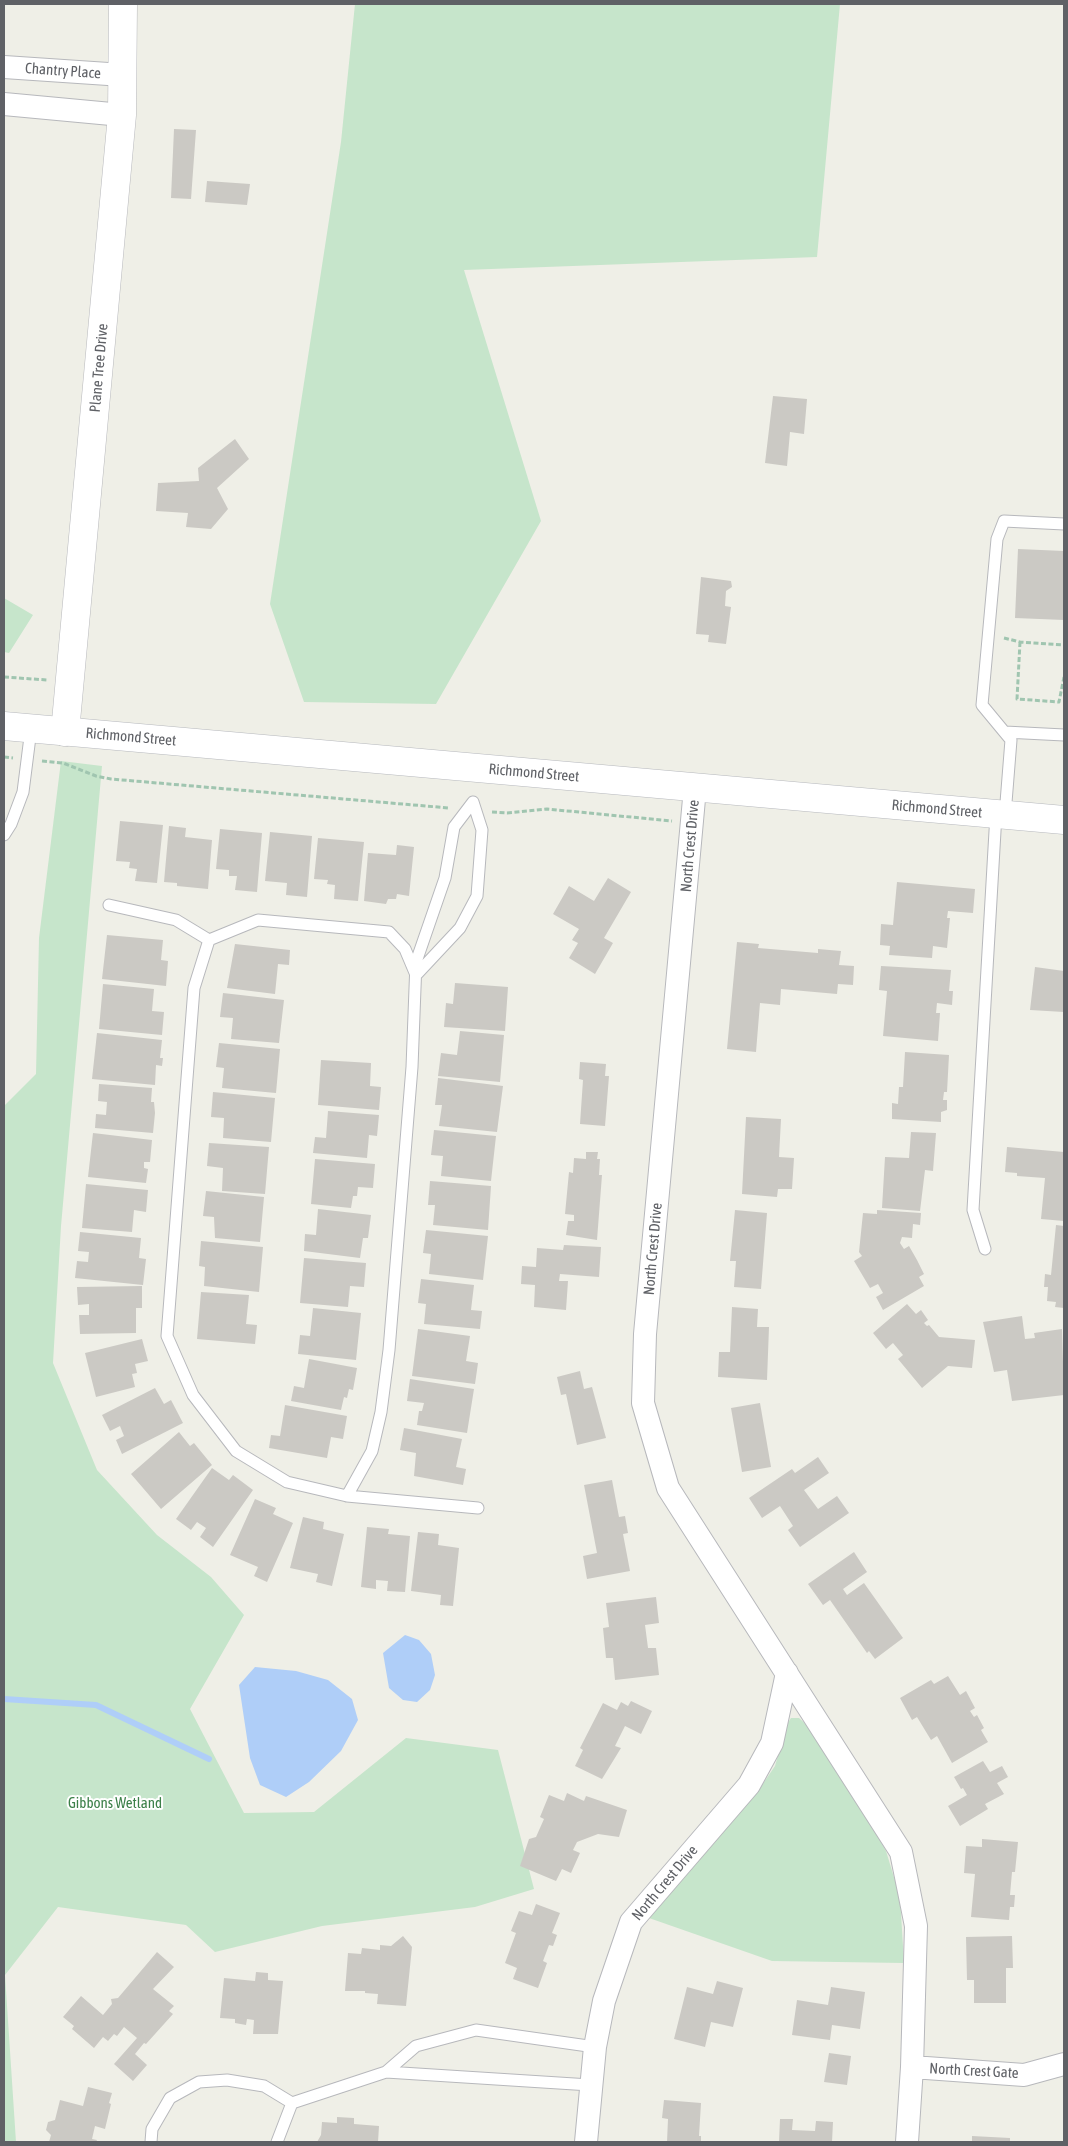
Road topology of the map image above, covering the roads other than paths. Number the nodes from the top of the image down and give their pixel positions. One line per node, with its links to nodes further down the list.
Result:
1 (123, 4): 3 (main road, Plane Tree Drive)
2 (4, 67): 3 (street, Chantry Place)
3 (123, 75): 5 (main road, Plane Tree Drive)
4 (4, 104): 5 (street)
5 (122, 115): 9 (main road, Plane Tree Drive)
6 (1064, 524): 10 (lane)
7 (4, 726): 8 (main road, Richmond Street)
8 (31, 729): 9 (main road, Richmond Street); 15 (lane)
9 (65, 732): 12 (main road, Richmond Street)
10 (1005, 732): 11 (lane); 13 (lane)
11 (1064, 735)
12 (695, 788): 13 (main road, Richmond Street); 22 (street, North Crest Drive)
13 (1000, 815): 14 (main road, Richmond Street); 19 (lane)
14 (1064, 820)
15 (4, 835)
16 (109, 905): 17 (lane)
17 (209, 940): 18 (lane); 20 (lane)
18 (416, 976): 18 (lane); 20 (lane)
19 (986, 1249)
20 (347, 1496): 21 (lane)
21 (478, 1508)
22 (787, 1673): 23 (street, North Crest Drive); 25 (street, North Crest Drive)
23 (595, 2047): 26 (lane); 27 (street, North Crest Drive)
24 (1064, 2064): 25 (street, North Crest Gate)
25 (912, 2068): 32 (street, North Crest Drive)
26 (386, 2072): 27 (lane); 28 (lane)
27 (590, 2085): 31 (street, North Crest Drive)
28 (292, 2103): 29 (lane); 30 (lane)
29 (151, 2142)
30 (277, 2142)
31 (586, 2142)
32 (906, 2142)

